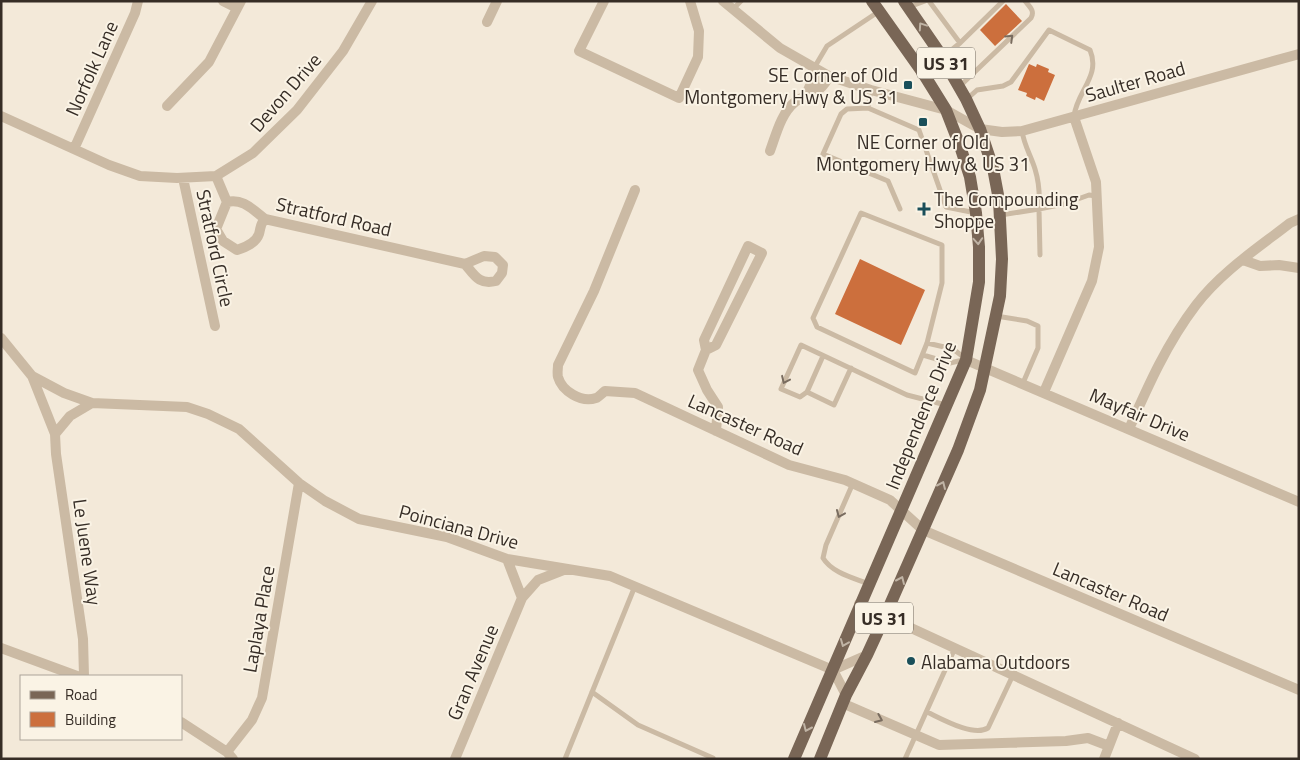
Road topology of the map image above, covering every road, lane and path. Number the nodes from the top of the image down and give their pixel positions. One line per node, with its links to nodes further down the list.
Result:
1 (138, 1): 33 (street, Norfolk Lane)
2 (223, 1): 13 (street)
3 (372, 1): 35 (street, Devon Drive)
4 (497, 1): 17 (street)
5 (604, 1): 6 (street)
6 (690, 1)
7 (723, 1): 16 (street)
8 (741, 1): 16 (lane)
9 (925, 1): 14 (lane)
10 (929, 1): 18 (lane)
11 (1003, 1): 18 (lane)
12 (1025, 1): 23 (lane, one-way to 12)
13 (239, 4): 26 (street)
14 (906, 4): 20 (main road, US 31, one-way to 14)
15 (875, 6): 21 (lane); 28 (main road, Independence Drive / US 31)
16 (733, 10): 21 (street)
17 (487, 22)
18 (960, 43): 20 (lane)
19 (1299, 54): 30 (street, Saulter Road)
20 (942, 57): 23 (main road, US 31)
21 (814, 69): 22 (street)
22 (828, 76): 24 (street); 34 (street)
23 (959, 87): 25 (main road, US 31)
24 (871, 90): 27 (lane); 28 (street)
25 (966, 99): 30 (lane); 31 (main road, US 31)
26 (167, 106)
27 (868, 108): 40 (lane); 42 (lane)
28 (946, 110): 31 (street); 42 (main road, Independence Drive / US 31)
29 (1, 116): 33 (street, Devon Drive)
30 (1074, 117): 32 (street, Saulter Road); 38 (street)
31 (980, 130): 32 (street, Saulter Road); 43 (main road, US 31)
32 (1022, 131): 41 (lane)
33 (74, 149): 36 (street, Devon Drive)
34 (770, 151)
35 (216, 176): 36 (street, Devon Drive); 39 (street)
36 (183, 178): 53 (street, Stratford Circle)
37 (635, 190): 69 (street, Lancaster Road)
38 (1096, 196): 41 (lane); 65 (street)
39 (227, 202): 44 (street, Stratford Road); 44 (street, Stratford Circle)
40 (900, 209)
41 (1039, 209): 43 (lane); 46 (lane)
42 (976, 213): 59 (main road, Independence Drive / US 31, one-way to 59)
43 (1000, 215): 52 (main road, US 31)
44 (265, 219): 48 (street, Stratford Road)
45 (1299, 219): 47 (street)
46 (1040, 255)
47 (1243, 260): 49 (street); 68 (street)
48 (465, 264)
49 (1299, 268)
50 (723, 300): 51 (street); 51 (street); 56 (street)
51 (736, 306): 56 (street)
52 (996, 316): 60 (main road, US 31); 63 (lane)
53 (215, 326)
54 (1, 338): 62 (street, Poinciana Drive)
55 (927, 342): 57 (lane); 57 (lane); 59 (lane)
56 (706, 350): 69 (street)
57 (923, 355): 59 (lane)
58 (823, 356): 61 (lane); 64 (lane); 64 (lane, one-way to 64)
59 (966, 360): 60 (street, Mayfair Drive); 67 (main road, Independence Drive / US 31)
60 (986, 367): 63 (street, Mayfair Drive); 75 (main road, US 31, one-way to 60)
61 (851, 368): 64 (lane); 67 (lane)
62 (32, 376): 66 (street, Poinciana Drive); 70 (street, Poinciana Drive)
63 (1023, 383): 65 (street, Mayfair Drive)
64 (807, 392)
65 (1044, 392): 68 (street, Mayfair Drive)
66 (92, 403): 70 (street); 71 (street, Poinciana Drive)
67 (947, 406): 74 (main road, Independence Drive / US 31)
68 (1130, 429): 73 (street, Mayfair Drive)
69 (716, 431): 72 (street, Lancaster Road)
70 (55, 434): 88 (street, Le Juene Way)
71 (299, 483): 76 (street, Poinciana Drive); 98 (street, Laplaya Place)
72 (853, 484): 74 (street, Lancaster Road); 78 (lane, one-way to 78)
73 (1299, 502)
74 (902, 511): 75 (street, Lancaster Road); 78 (main road, Independence Drive / US 31)
75 (923, 530): 82 (main road, US 31, one-way to 75); 90 (street, Lancaster Road)
76 (507, 559): 77 (street, Poinciana Drive); 80 (street)
77 (568, 568): 79 (street, Poinciana Drive); 80 (street, Gran Avenue)
78 (869, 584): 81 (main road, Independence Drive / US 31)
79 (635, 586): 86 (street, Poinciana Drive); 91 (lane)
80 (522, 598): 100 (street, Gran Avenue)
81 (859, 604): 82 (street); 86 (main road, Independence Drive / US 31, one-way to 86)
82 (885, 616): 84 (street); 85 (main road, US 31)
83 (1, 648): 87 (street)
84 (955, 648): 89 (street); 93 (lane)
85 (867, 655): 86 (street); 92 (main road, US 31)
86 (833, 670): 92 (street); 102 (main road, Independence Drive / US 31, one-way to 102)
87 (74, 675)
88 (84, 675)
89 (1013, 675): 93 (lane); 95 (street)
90 (1299, 690)
91 (592, 692): 99 (lane); 101 (lane)
92 (844, 699): 96 (street, one-way to 96); 103 (main road, US 31)
93 (927, 712): 96 (lane)
94 (182, 723): 98 (street)
95 (1118, 723): 97 (street); 106 (street)
96 (916, 735): 97 (street); 104 (lane)
97 (1109, 746): 105 (street)
98 (230, 755)
99 (715, 758)
100 (455, 759)
101 (565, 759)
102 (794, 759)
103 (820, 759)
104 (905, 759)
105 (1104, 759)
106 (1195, 759)

